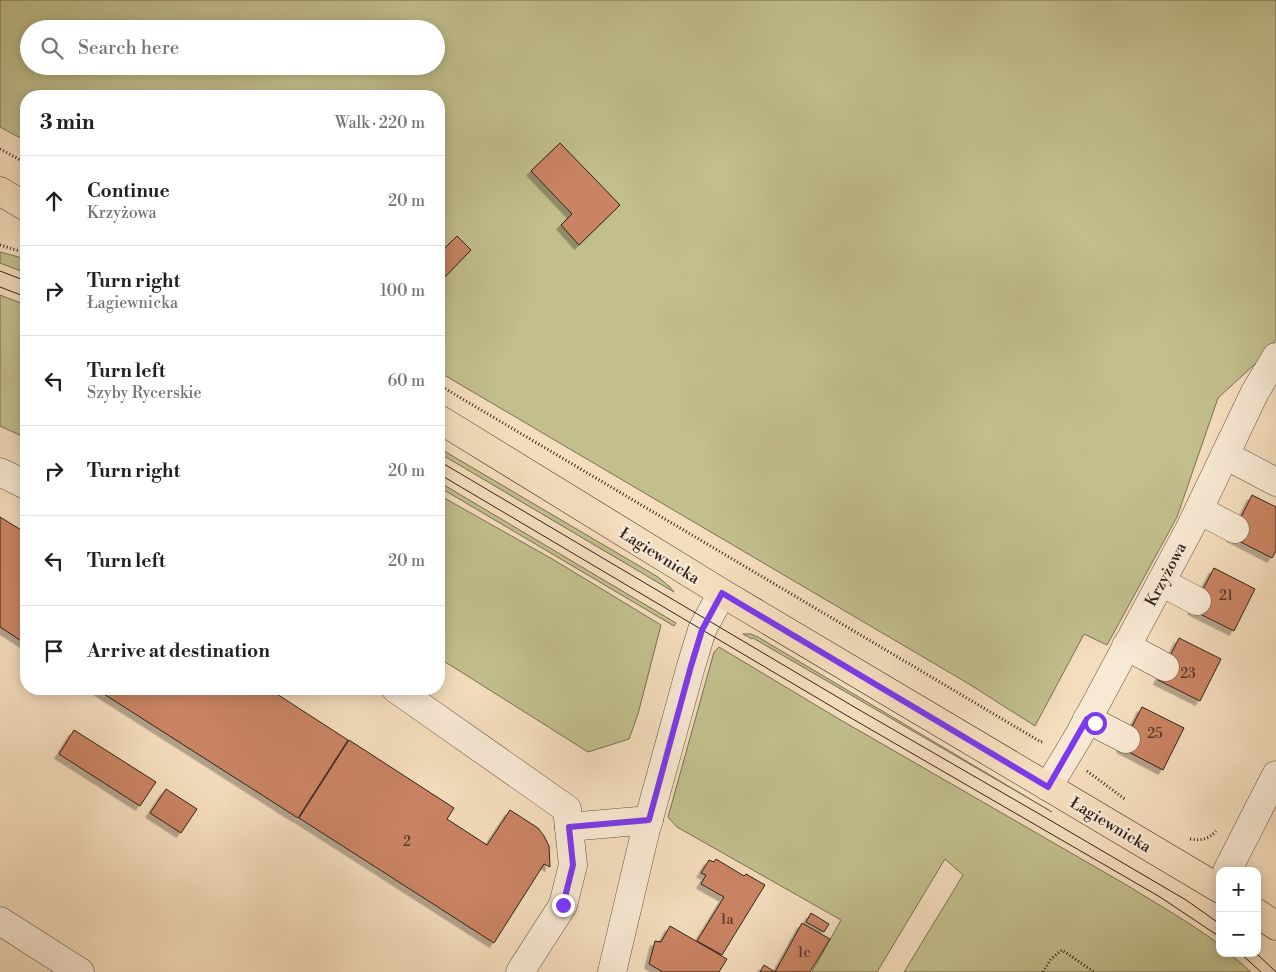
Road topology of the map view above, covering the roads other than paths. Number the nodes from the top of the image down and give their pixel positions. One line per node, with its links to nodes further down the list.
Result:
1 (0, 191): 2 (main road)
2 (20, 203)
3 (0, 212): 4 (main road)
4 (20, 217)
5 (1273, 367): 7 (street, Krzyżowa)
6 (445, 423): 14 (main road, Łagiewnicka)
7 (1225, 455): 10 (street); 11 (street, Krzyżowa)
8 (0, 472): 9 (street)
9 (20, 482)
10 (1276, 482)
11 (1199, 510): 12 (street); 13 (street, Krzyżowa)
12 (1235, 529)
13 (1161, 582): 15 (street); 16 (street, Krzyżowa)
14 (722, 593): 22 (main road, Łagiewnicka); 23 (street)
15 (1197, 601)
16 (1126, 646): 17 (street); 19 (street, Krzyżowa)
17 (1165, 667)
18 (405, 695): 24 (street)
19 (1087, 719): 20 (street); 22 (street, Krzyżowa)
20 (1126, 739)
21 (1276, 775): 25 (street)
22 (1048, 787): 26 (main road, Łagiewnicka)
23 (649, 820): 24 (street); 32 (street)
24 (569, 827): 31 (street)
25 (1229, 867)
26 (1216, 880)
27 (1261, 916): 29 (main road)
28 (0, 921): 30 (street)
29 (1276, 926)
30 (80, 972)
31 (520, 972)
32 (612, 972)

